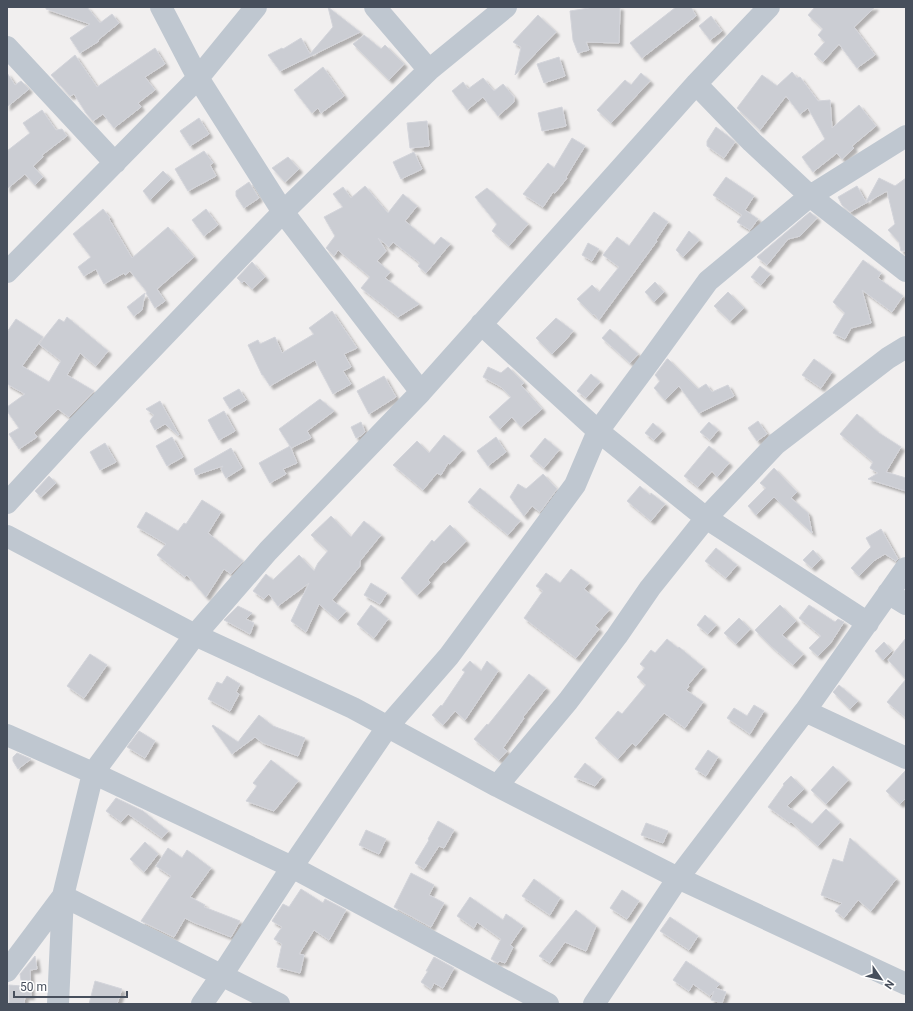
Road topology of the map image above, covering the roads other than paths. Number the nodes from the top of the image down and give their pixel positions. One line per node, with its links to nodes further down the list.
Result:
1 (161, 7): 8 (street)
2 (256, 7): 8 (street)
3 (375, 7): 7 (street)
4 (506, 7): 7 (street)
5 (769, 7): 9 (street)
6 (7, 47): 11 (street)
7 (429, 70): 13 (street)
8 (198, 78): 11 (street); 13 (street)
9 (696, 84): 12 (street); 16 (street)
10 (906, 136): 12 (street)
11 (115, 163): 15 (street)
12 (810, 196): 14 (street); 19 (street)
13 (282, 212): 18 (street); 20 (street)
14 (906, 271)
15 (7, 272)
16 (481, 324): 18 (street); 19 (street)
17 (906, 347): 21 (street)
18 (421, 392): 26 (street)
19 (598, 431): 21 (street); 28 (street)
20 (7, 503)
21 (706, 518): 25 (street); 32 (street)
22 (7, 536): 26 (street)
23 (906, 568): 24 (street)
24 (897, 599): 25 (street)
25 (868, 623): 27 (street)
26 (195, 635): 28 (street); 31 (street)
27 (805, 711): 30 (street); 34 (street)
28 (388, 726): 32 (street); 33 (street)
29 (7, 735): 31 (street)
30 (906, 758)
31 (93, 773): 33 (street); 35 (street)
32 (497, 786): 34 (street)
33 (292, 867): 37 (street); 42 (street)
34 (678, 878): 38 (street); 43 (street)
35 (63, 896): 36 (street); 37 (street); 39 (street)
36 (7, 972)
37 (222, 975): 40 (street); 41 (street)
38 (906, 984)
39 (58, 1004)
40 (202, 1004)
41 (279, 1004)
42 (548, 1004)
43 (594, 1004)

